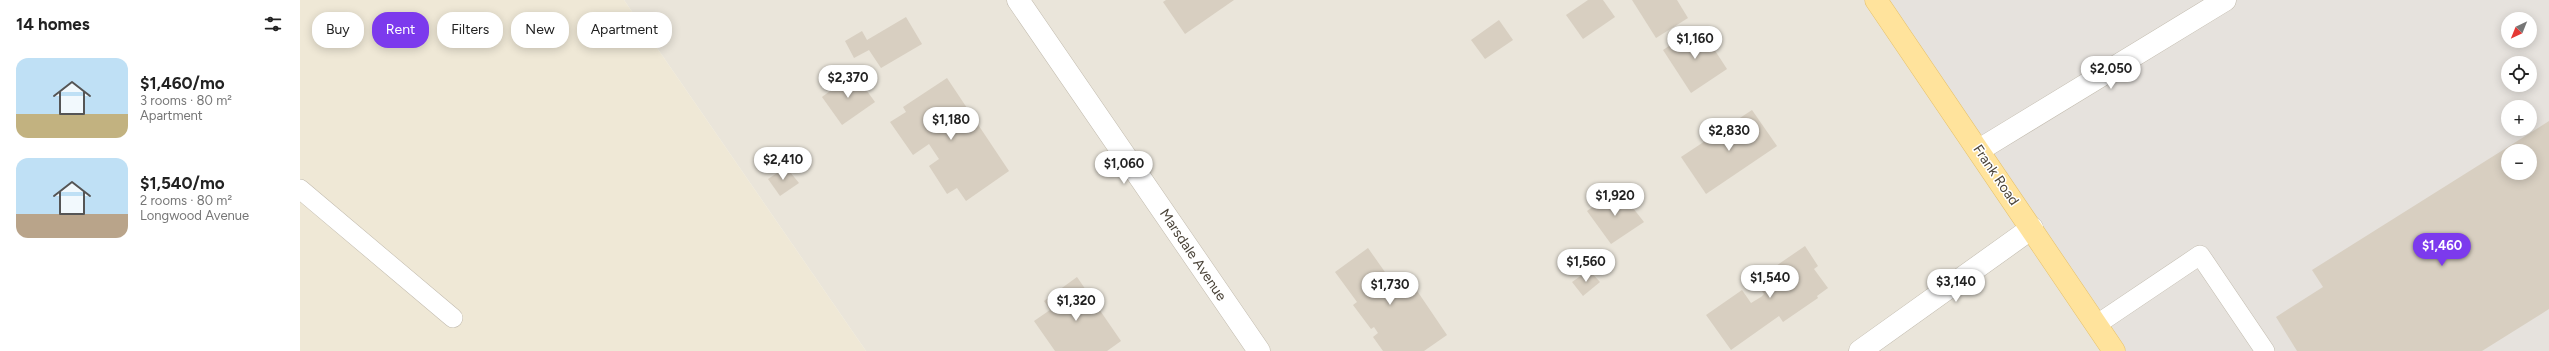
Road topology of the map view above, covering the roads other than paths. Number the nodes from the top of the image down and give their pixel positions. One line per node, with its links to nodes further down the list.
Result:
1 (1018, 0): 9 (street, Marsdale Avenue)
2 (1876, 0): 4 (main road, Frank Road)
3 (2225, 0): 4 (street)
4 (1979, 150): 6 (main road, Frank Road)
5 (300, 189): 7 (lane)
6 (2032, 228): 8 (main road, Frank Road); 10 (street)
7 (453, 318)
8 (2096, 324): 11 (main road, Frank Road); 12 (lane)
9 (1259, 351)
10 (1860, 351)
11 (2114, 351)
12 (2265, 351)

